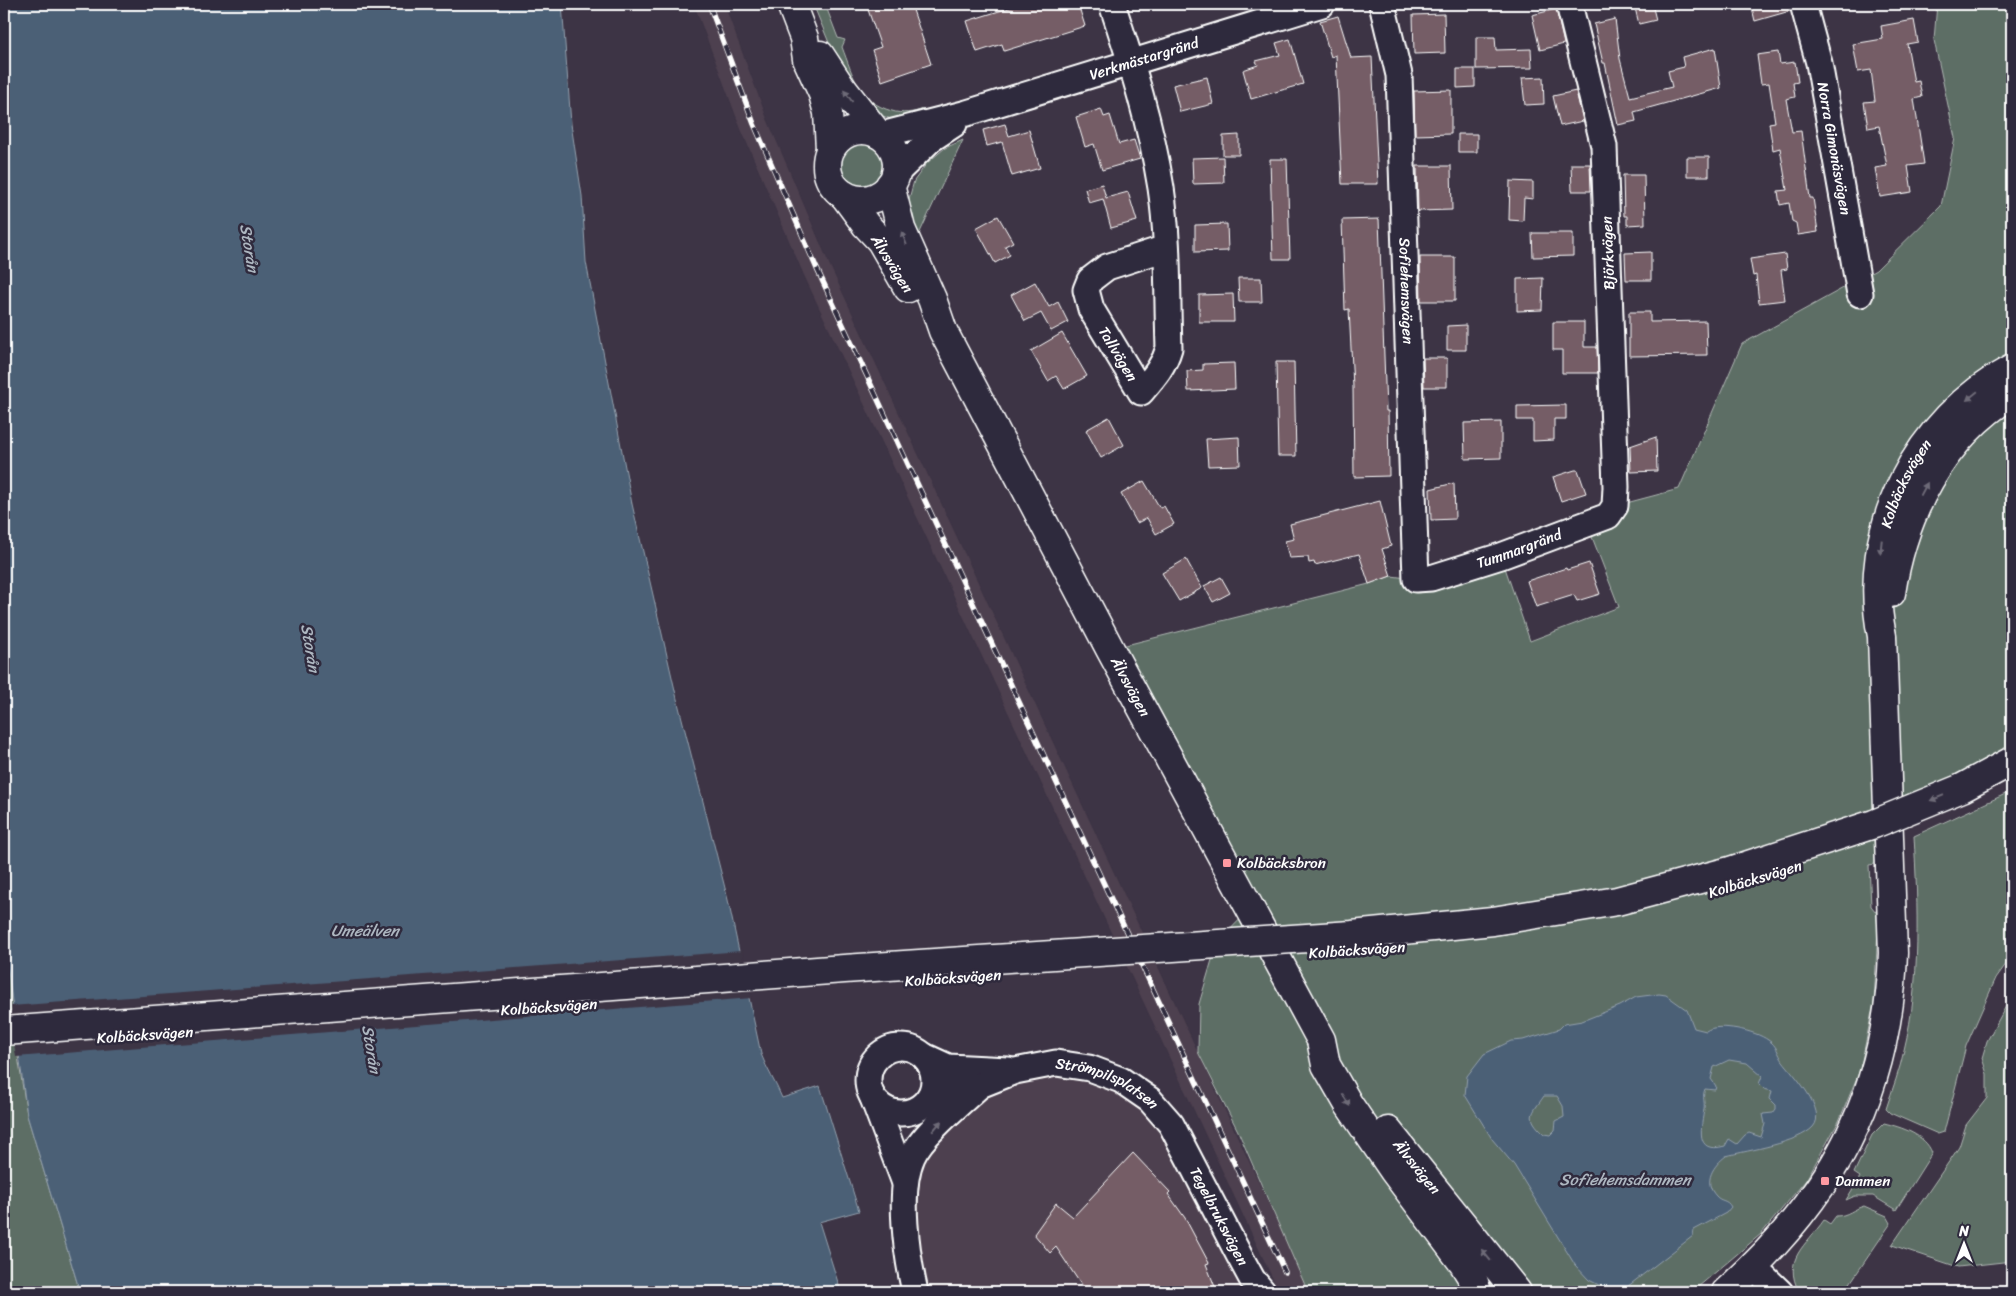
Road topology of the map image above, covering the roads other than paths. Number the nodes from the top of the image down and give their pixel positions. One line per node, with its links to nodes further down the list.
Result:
1 (791, 4): 7 (main road)
2 (1112, 4): 8 (street, Tallvägen)
3 (1322, 4): 8 (street, Verkmästargränd)
4 (1382, 4): 20 (street, Sofiehemsvägen)
5 (1568, 4): 19 (street, Björkvägen)
6 (1803, 4): 15 (street, Norra Gimonäsvägen)
7 (804, 38): 10 (main road, one-way to 7); 11 (main road)
8 (1132, 63): 9 (street, Verkmästargränd); 14 (street, Tallvägen)
9 (967, 113): 10 (street, Verkmästargränd); 12 (street, Verkmästargränd)
10 (880, 134): 11 (main road); 12 (main road)
11 (830, 149): 13 (main road)
12 (893, 180): 13 (main road); 16 (main road, Älvsvägen, one-way to 12)
13 (844, 195): 16 (main road, Älvsvägen)
14 (1166, 248): 14 (street, Tallvägen)
15 (1860, 294)
16 (943, 331): 25 (main road, Älvsvägen)
17 (2012, 369): 21 (main road, Kolbäcksvägen, one-way to 21)
18 (2012, 394): 21 (main road, Kolbäcksvägen, one-way to 18)
19 (1615, 506): 20 (street, Tummargränd)
20 (1416, 579)
21 (1882, 636): 35 (main road, Kolbäcksvägen)
22 (2012, 761): 24 (main road, Kolbäcksvägen, one-way to 24, bridge)
23 (2012, 782): 26 (main road, Kolbäcksvägen)
24 (4, 1031)
25 (1321, 1040): 38 (main road, Älvsvägen, one-way to 38); 39 (main road, Älvsvägen, one-way to 25)
26 (4, 1045)
27 (924, 1056): 28 (street, Strömpilsplatsen); 30 (street); 31 (street)
28 (1015, 1071): 29 (street, Strömpilsplatsen); 32 (street, Strömpilsplatsen)
29 (980, 1085): 31 (street, Strömpilsplatsen); 33 (street, one-way to 29)
30 (873, 1098): 31 (street); 34 (street)
31 (924, 1103): 33 (street)
32 (1180, 1138): 37 (street, Tegelbruksvägen)
33 (912, 1156): 34 (street)
34 (905, 1183): 36 (street)
35 (1754, 1267): 40 (main road, Kolbäcksvägen); 41 (street)
36 (915, 1292)
37 (1263, 1292)
38 (1477, 1292)
39 (1517, 1292)
40 (1726, 1292)
41 (1780, 1292)

